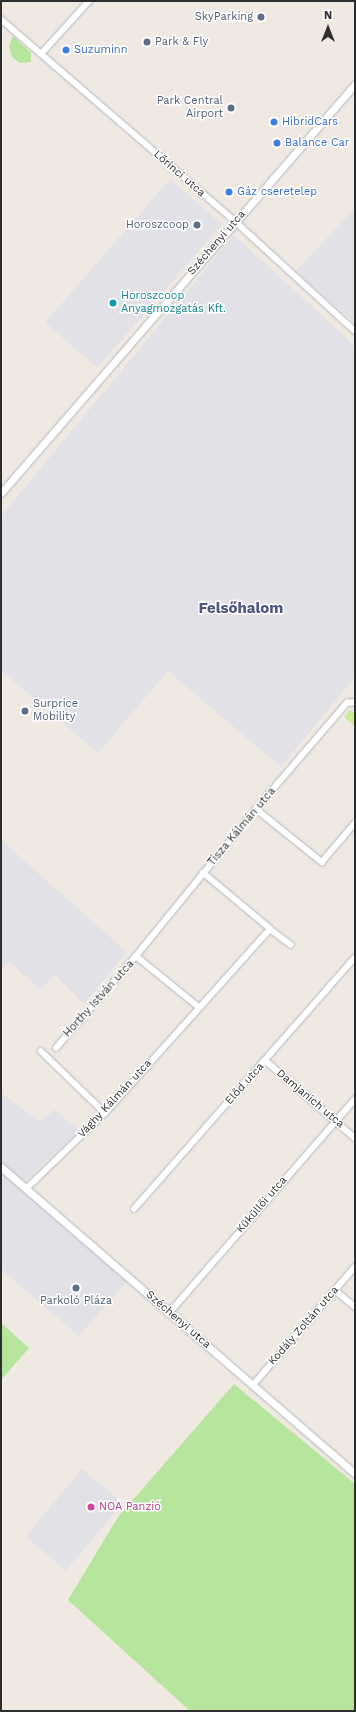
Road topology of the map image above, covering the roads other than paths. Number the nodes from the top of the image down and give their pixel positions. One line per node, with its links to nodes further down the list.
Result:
1 (89, 1): 3 (street)
2 (1, 19): 3 (street, Lőrinci utca)
3 (41, 54): 5 (street, Lőrinci utca)
4 (355, 84): 5 (street, Széchenyi utca)
5 (235, 222): 6 (street, Lőrinci utca); 7 (street, Széchenyi utca)
6 (355, 332)
7 (1, 493)
8 (353, 701): 9 (street, Tisza Kálmán utca)
9 (256, 809): 10 (street); 11 (street, Tisza Kálmán utca)
10 (355, 823)
11 (203, 873): 12 (street); 14 (street, Tisza Kálmán utca)
12 (270, 929): 13 (street); 16 (street, Vághy Kálmán utca)
13 (291, 945)
14 (136, 956): 16 (street, Horthy István utca); 17 (street, Horthy István utca)
15 (355, 957): 19 (street, Előd utca)
16 (199, 1007): 21 (street, Vághy Kálmán utca)
17 (56, 1048)
18 (41, 1051): 21 (street)
19 (266, 1061): 22 (street, Damjanich utca); 26 (street, Előd utca)
20 (355, 1099): 22 (street, Küküllői utca)
21 (105, 1113): 25 (street, Vághy Kálmán utca)
22 (336, 1120): 23 (street, Damjanich utca); 30 (street, Küküllői utca)
23 (355, 1138)
24 (1, 1167): 25 (street, Széchenyi utca)
25 (27, 1188): 30 (street, Széchenyi utca)
26 (134, 1209)
27 (355, 1267): 28 (street, Kodály Zoltán utca)
28 (335, 1290): 29 (street); 31 (street, Kodály Zoltán utca)
29 (355, 1307)
30 (170, 1312): 31 (street, Széchenyi utca)
31 (252, 1386): 32 (street, Széchenyi utca)
32 (355, 1474)

